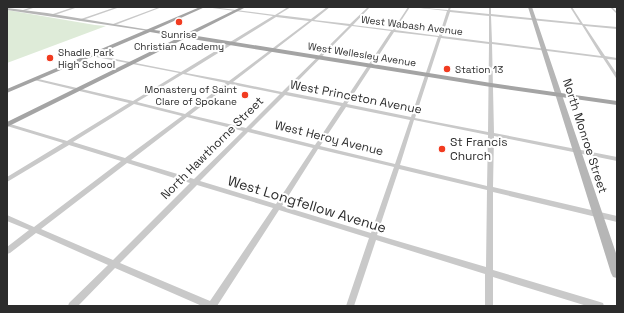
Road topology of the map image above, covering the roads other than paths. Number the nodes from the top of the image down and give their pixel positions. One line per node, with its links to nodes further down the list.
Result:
1 (35, 7): 18 (street)
2 (77, 7): 22 (street)
3 (119, 7): 26 (street)
4 (161, 7): 30 (street)
5 (204, 7): 19 (street, West Wabash Avenue); 34 (main road)
6 (244, 7): 19 (main road)
7 (290, 7): 24 (street)
8 (329, 7): 27 (street)
9 (368, 7): 31 (street, North Hawthorne Street)
10 (409, 7): 35 (street)
11 (413, 7): 17 (street)
12 (490, 7): 23 (street)
13 (530, 7): 28 (main road, North Monroe Street)
14 (571, 7): 32 (street)
15 (611, 7): 20 (street)
16 (7, 8): 18 (main road, West Wellesley Avenue)
17 (450, 9): 23 (street); 36 (street)
18 (21, 11): 21 (main road, West Wellesley Avenue)
19 (236, 11): 24 (street, West Wabash Avenue); 37 (main road)
20 (617, 13)
21 (43, 14): 22 (main road, West Wellesley Avenue); 25 (main road, West Wellesley Avenue)
22 (51, 15): 25 (main road, West Wellesley Avenue)
23 (490, 15): 28 (street); 38 (street)
24 (276, 16): 27 (street, West Wabash Avenue); 39 (street)
25 (58, 17): 26 (main road, West Wellesley Avenue)
26 (79, 20): 29 (main road, West Wellesley Avenue)
27 (311, 20): 31 (street, West Wabash Avenue); 41 (street)
28 (534, 20): 32 (street); 40 (main road, North Monroe Street)
29 (94, 23): 30 (main road, West Wellesley Avenue); 34 (main road, West Wellesley Avenue)
30 (114, 24): 34 (main road, West Wellesley Avenue)
31 (350, 25): 35 (street, West Wabash Avenue); 43 (street, North Hawthorne Street)
32 (583, 25): 33 (street); 44 (street)
33 (617, 28)
34 (146, 31): 37 (main road, West Wellesley Avenue); 42 (main road)
35 (393, 31): 36 (street, West Wabash Avenue); 47 (street)
36 (440, 36): 38 (street, West Wabash Avenue); 49 (street)
37 (184, 37): 39 (main road, West Wellesley Avenue); 46 (main road)
38 (490, 43): 40 (street, West Wabash Avenue); 53 (street)
39 (230, 44): 41 (main road, West Wellesley Avenue); 48 (street)
40 (544, 49): 44 (street, West Wabash Avenue); 58 (main road, North Monroe Street)
41 (272, 50): 43 (main road, West Wellesley Avenue); 52 (street)
42 (91, 55): 46 (street, West Princeton Avenue); 51 (main road)
43 (318, 57): 47 (main road, West Wellesley Avenue); 57 (street, North Hawthorne Street)
44 (604, 57): 45 (street, West Wabash Avenue); 50 (street)
45 (617, 59)
46 (132, 63): 48 (street, West Princeton Avenue); 54 (main road)
47 (371, 66): 49 (main road, West Wellesley Avenue); 61 (street)
48 (182, 73): 52 (street, West Princeton Avenue); 59 (street)
49 (427, 75): 53 (main road, West Wellesley Avenue); 63 (street)
50 (617, 77)
51 (35, 79): 54 (street, West Heroy Avenue); 56 (main road)
52 (230, 82): 57 (street, West Princeton Avenue); 62 (street)
53 (491, 85): 55 (main road, West Wellesley Avenue); 58 (main road, West Wellesley Avenue); 66 (street)
54 (80, 89): 59 (street, West Heroy Avenue); 64 (main road)
55 (516, 90): 58 (main road, West Wellesley Avenue)
56 (7, 91)
57 (283, 93): 61 (street, West Princeton Avenue); 65 (street, North Hawthorne Street)
58 (559, 95): 60 (main road, West Wellesley Avenue); 69 (main road, North Monroe Street)
59 (134, 102): 62 (street, West Heroy Avenue); 67 (street)
60 (617, 104)
61 (344, 105): 63 (street, West Princeton Avenue); 68 (street)
62 (186, 115): 65 (street, West Heroy Avenue); 71 (street)
63 (413, 118): 66 (street, West Princeton Avenue); 72 (street)
64 (7, 125): 67 (street, West Longfellow Avenue)
65 (246, 130): 68 (street, West Heroy Avenue); 74 (street, North Hawthorne Street)
66 (491, 134): 69 (street, West Princeton Avenue); 75 (street)
67 (67, 143): 71 (street, West Longfellow Avenue); 73 (street)
68 (316, 146): 72 (street, West Heroy Avenue); 76 (street)
69 (577, 151): 70 (street, West Princeton Avenue); 77 (main road, North Monroe Street)
70 (617, 159)
71 (125, 161): 74 (street, West Longfellow Avenue); 80 (street)
72 (396, 166): 75 (street, West Heroy Avenue); 81 (street)
73 (7, 180)
74 (194, 182): 76 (street, West Longfellow Avenue); 83 (street, North Hawthorne Street)
75 (489, 188): 77 (street, West Heroy Avenue); 84 (street)
76 (276, 207): 81 (street, West Longfellow Avenue); 87 (street)
77 (598, 214): 79 (street, West Heroy Avenue); 85 (main road, North Monroe Street)
78 (7, 218): 80 (street)
79 (617, 219)
80 (35, 230): 82 (street); 83 (street)
81 (373, 237): 84 (street, West Longfellow Avenue); 88 (street)
82 (7, 251)
83 (113, 264): 86 (street, North Hawthorne Street); 87 (street)
84 (489, 273): 89 (street); 90 (street, West Longfellow Avenue)
85 (617, 273)
86 (72, 306)
87 (212, 306)
88 (350, 306)
89 (489, 306)
90 (600, 306)

